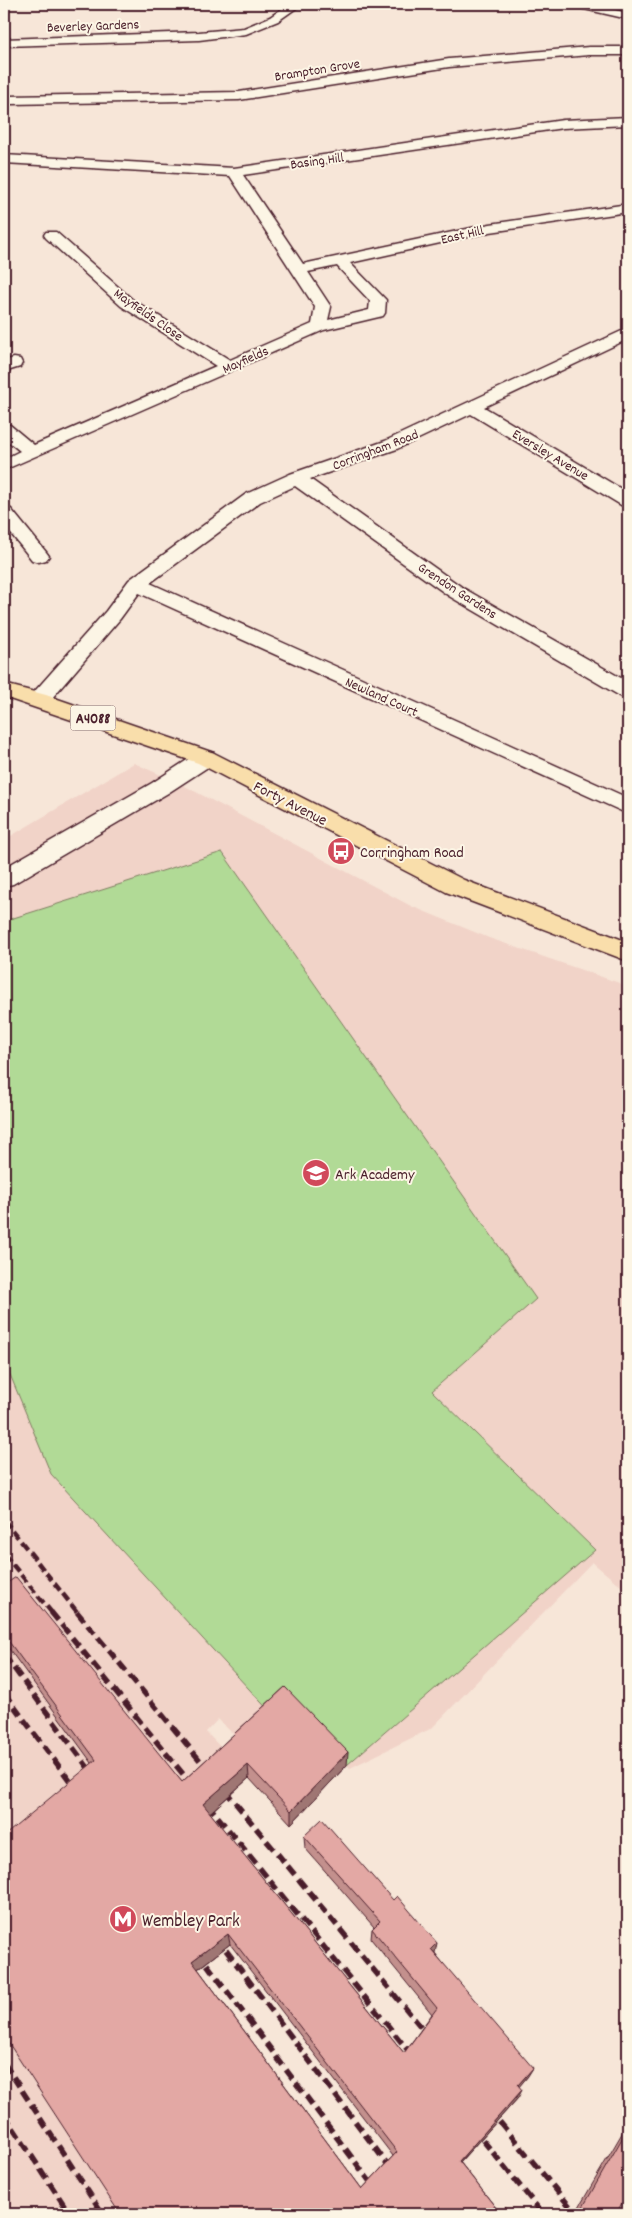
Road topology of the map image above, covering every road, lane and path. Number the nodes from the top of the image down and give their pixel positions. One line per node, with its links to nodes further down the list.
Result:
1 (296, 4): 4 (street, Beverley Gardens)
2 (575, 4): 3 (street)
3 (628, 16)
4 (4, 43)
5 (628, 51): 6 (street, Brampton Grove)
6 (7, 102)
7 (628, 122): 9 (street, Basing Hill)
8 (4, 159): 9 (street, Basing Hill)
9 (234, 172): 13 (street)
10 (628, 208): 12 (street, East Hill)
11 (51, 235): 16 (street, Mayfields Close)
12 (340, 261): 13 (street, East Hill); 14 (street, Mayfields)
13 (298, 270): 14 (street)
14 (319, 327): 16 (street, Mayfields)
15 (628, 334): 17 (street, Corringham Road)
16 (228, 367): 19 (street, Mayfields)
17 (473, 408): 21 (street, Corringham Road); 22 (street, Eversley Avenue)
18 (4, 429): 19 (street)
19 (32, 452): 20 (street, Mayfields)
20 (4, 464)
21 (296, 478): 25 (street, Corringham Road); 27 (street, Grendon Gardens)
22 (628, 501)
23 (4, 513): 24 (street)
24 (39, 556)
25 (136, 584): 28 (street, Corringham Road); 30 (street, Newland Court)
26 (4, 690): 28 (main road, Forty Avenue / A4088)
27 (628, 691)
28 (38, 700): 29 (main road, Forty Avenue / A4088)
29 (206, 758): 31 (street); 32 (main road, Forty Avenue / A4088)
30 (628, 808)
31 (4, 878)
32 (628, 952)

